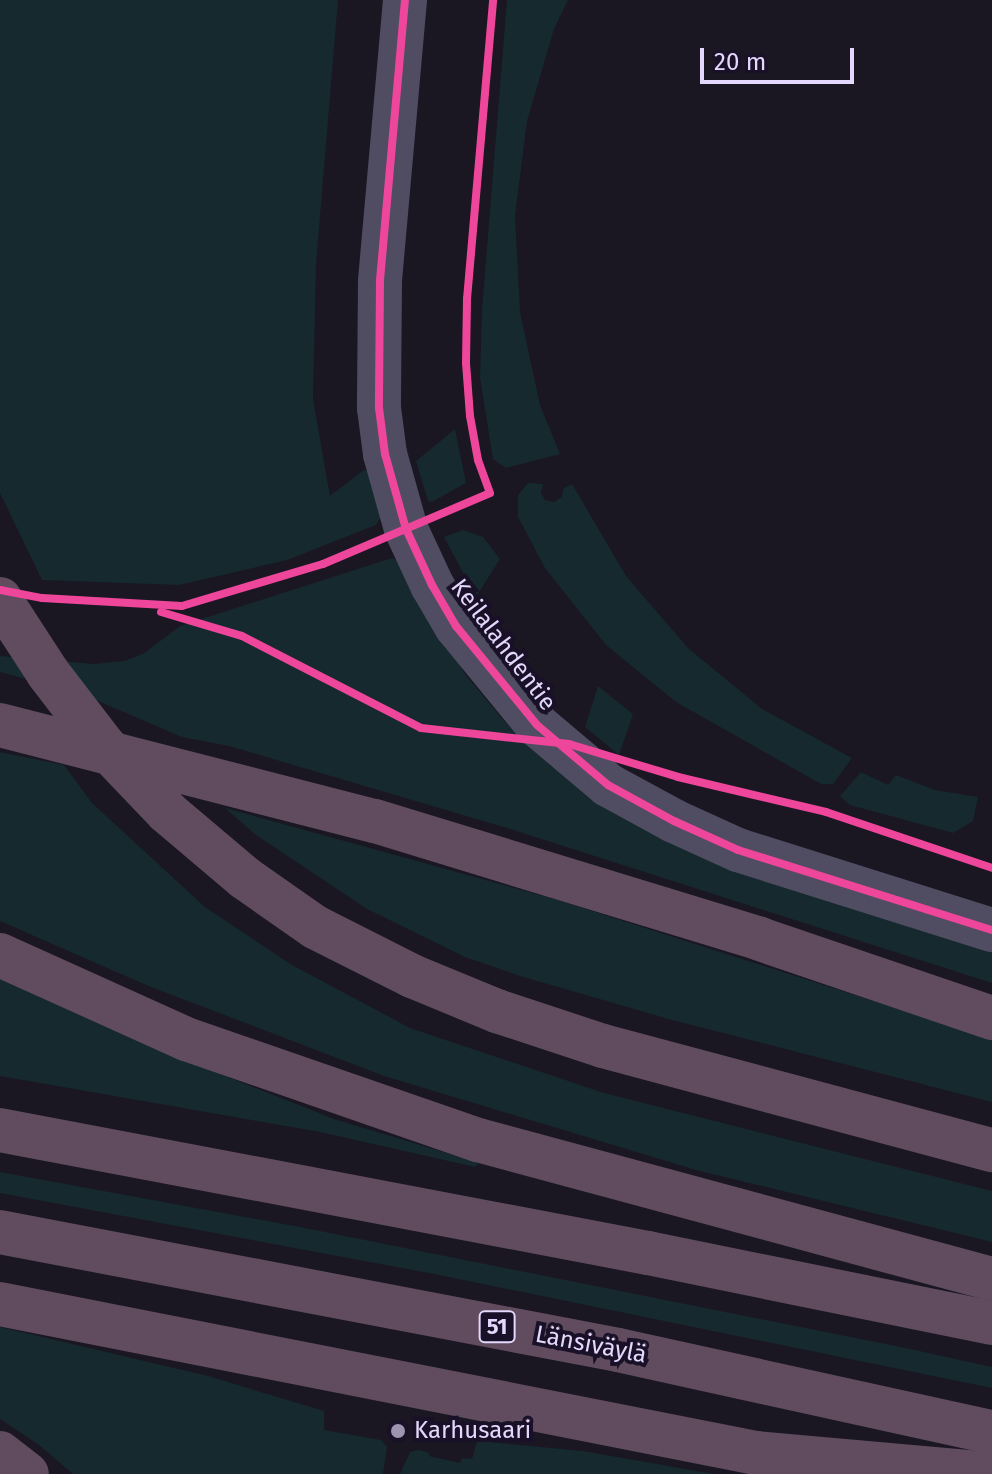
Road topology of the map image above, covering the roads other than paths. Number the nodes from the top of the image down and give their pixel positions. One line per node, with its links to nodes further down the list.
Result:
1 (405, 0): 4 (street, Keilalahdentie)
2 (0, 599): 8 (highway, bridge)
3 (0, 725): 6 (highway)
4 (992, 930)
5 (0, 955): 10 (highway)
6 (992, 1018)
7 (0, 1130): 12 (highway)
8 (992, 1150)
9 (0, 1232): 13 (highway, Länsiväylä / 51)
10 (992, 1279)
11 (0, 1304): 16 (highway)
12 (992, 1323)
13 (992, 1432)
14 (0, 1453): 15 (highway)
15 (27, 1474)
16 (992, 1474)

